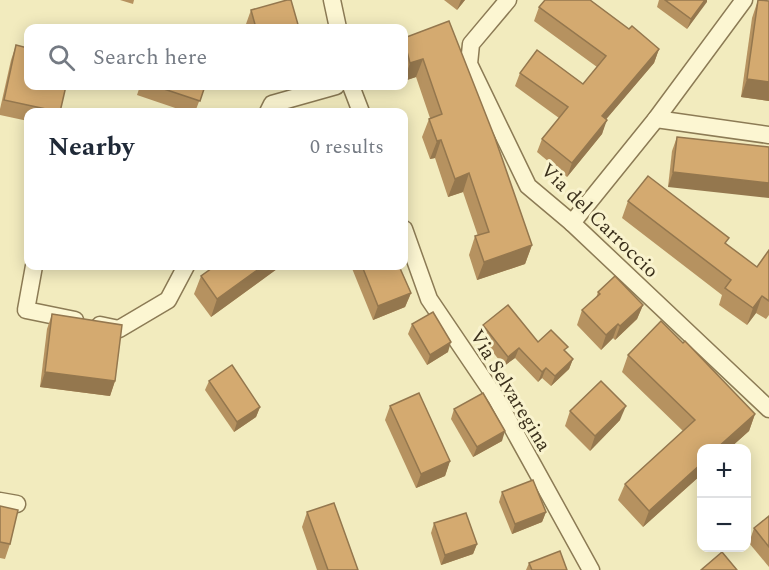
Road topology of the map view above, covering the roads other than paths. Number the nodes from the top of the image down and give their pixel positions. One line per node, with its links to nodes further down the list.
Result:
1 (332, 0): 4 (street)
2 (508, 0): 11 (street, Via del Carroccio)
3 (744, 0): 9 (street)
4 (337, 24)
5 (322, 90): 7 (street)
6 (353, 90): 8 (street)
7 (270, 108)
8 (359, 108)
9 (656, 119): 10 (street); 11 (street)
10 (769, 135)
11 (572, 223): 15 (street, Via del Carroccio)
12 (408, 240): 18 (street, Via Selvaregina)
13 (33, 270): 14 (street)
14 (184, 270)
15 (769, 409)
16 (0, 501): 17 (street)
17 (17, 504)
18 (591, 570)

